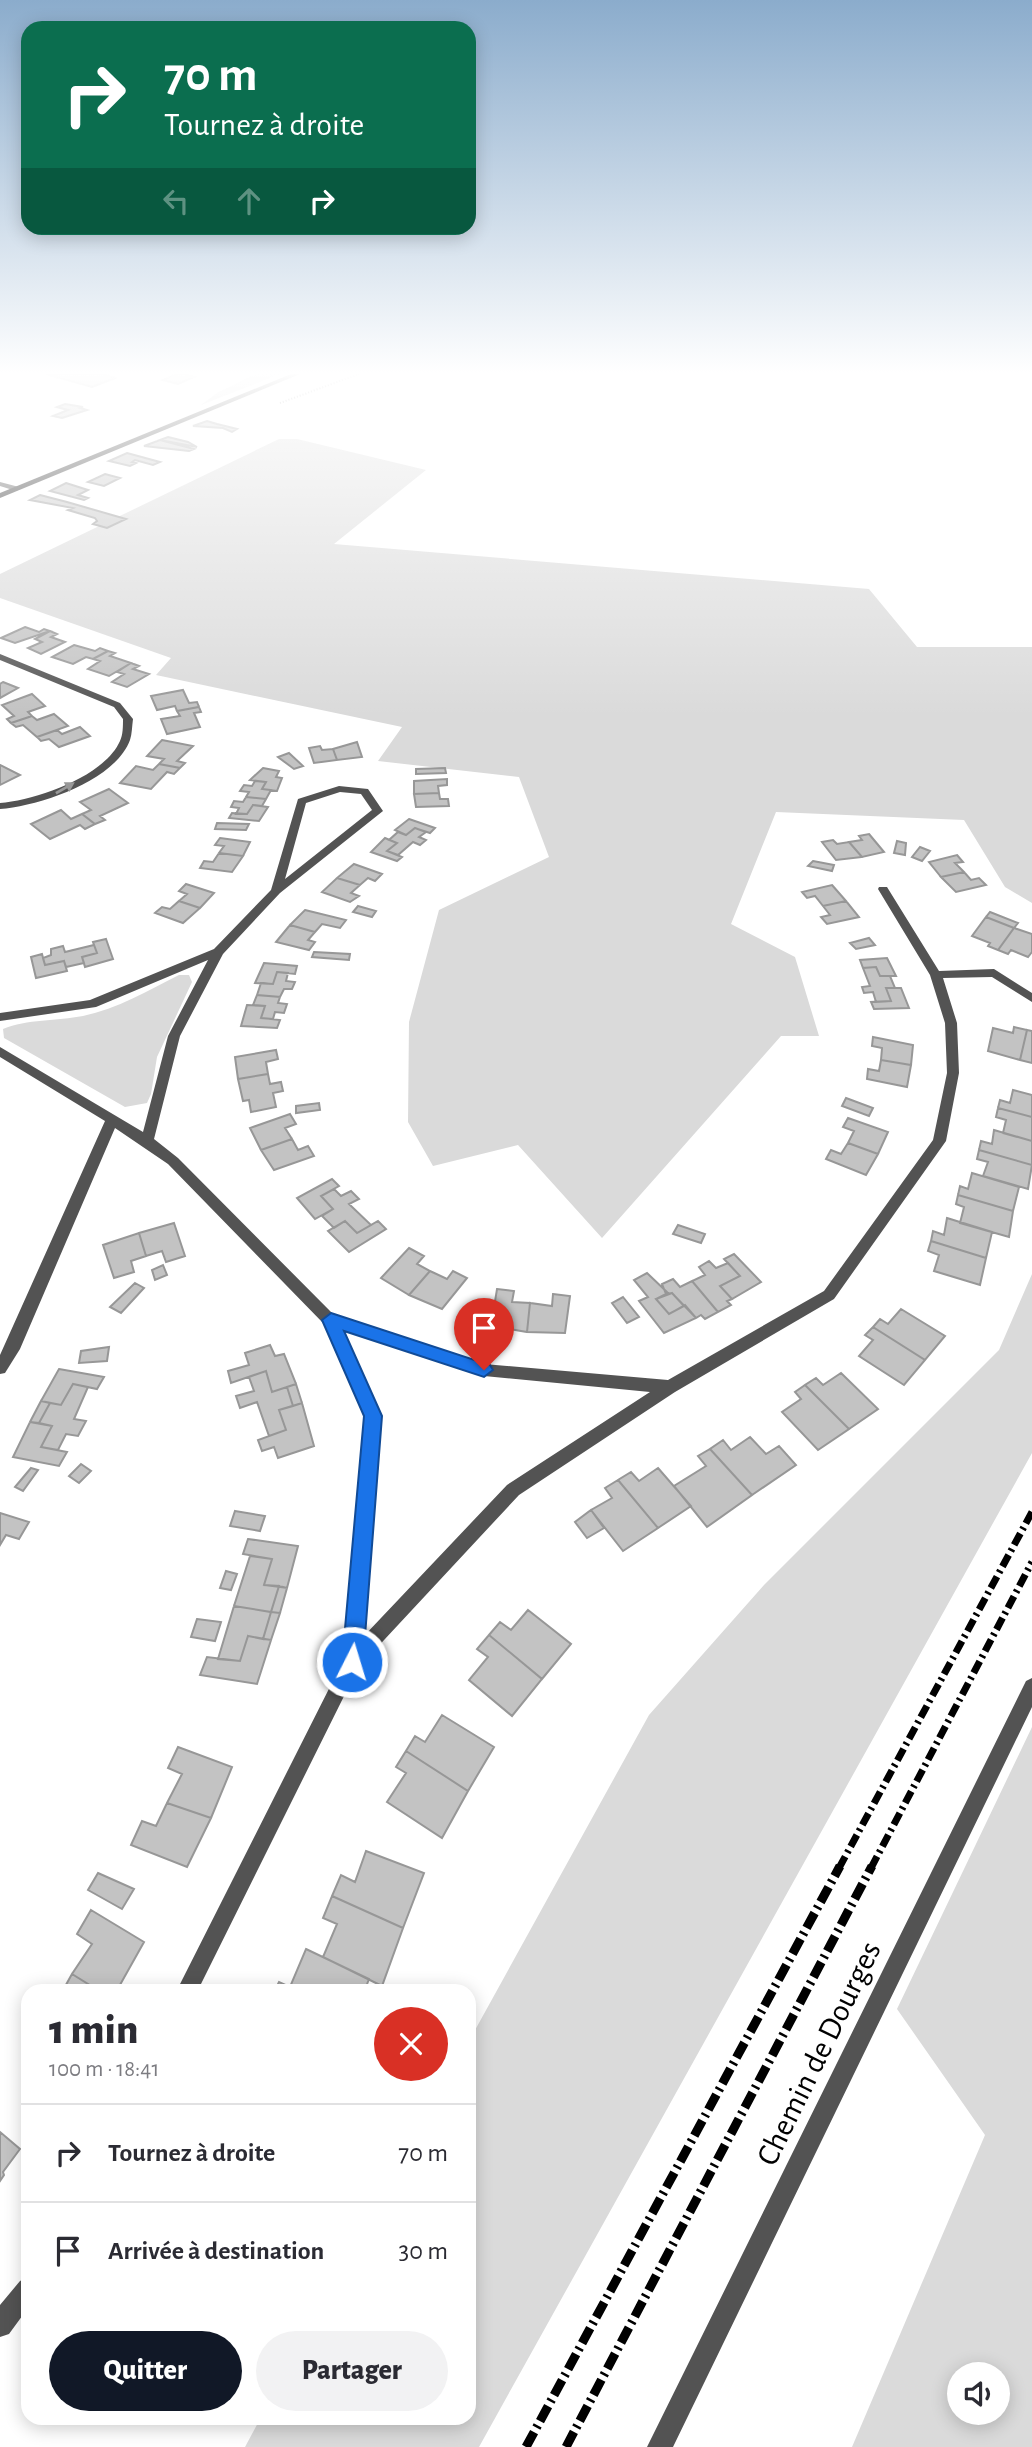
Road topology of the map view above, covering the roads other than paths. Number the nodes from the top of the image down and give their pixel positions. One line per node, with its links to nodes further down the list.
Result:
1 (16, 489): 2 (main road)
2 (0, 496)
3 (0, 657): 4 (street, one-way to 3)
4 (0, 806)
5 (883, 889): 8 (street)
6 (276, 891): 6 (street); 7 (street)
7 (218, 952): 10 (street); 13 (street)
8 (936, 975): 9 (street); 16 (street)
9 (1032, 998)
10 (0, 1017)
11 (0, 1051): 12 (street)
12 (112, 1120): 13 (street); 15 (street)
13 (147, 1141): 14 (street)
14 (331, 1320): 16 (street); 17 (street)
15 (0, 1368)
16 (670, 1387): 17 (street)
17 (352, 1662): 19 (street)
18 (1032, 1687): 22 (street, Chemin de Dourges)
19 (190, 1984)
20 (21, 2298): 21 (street)
21 (0, 2325)
22 (660, 2447)

